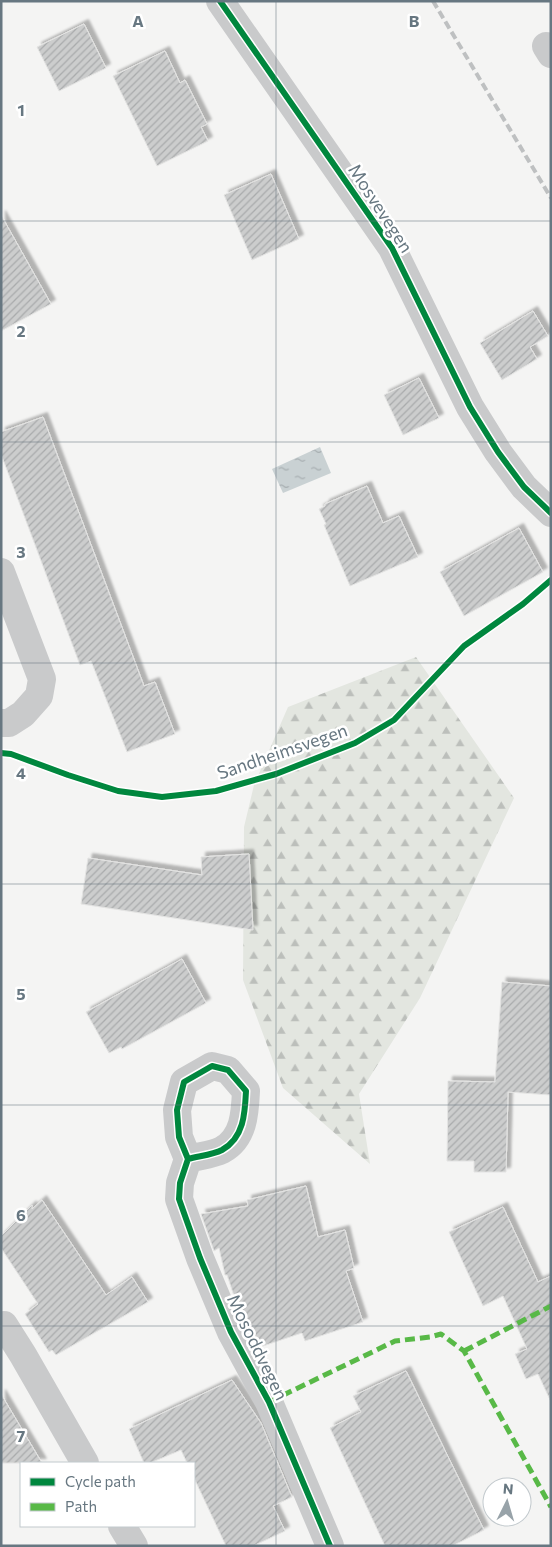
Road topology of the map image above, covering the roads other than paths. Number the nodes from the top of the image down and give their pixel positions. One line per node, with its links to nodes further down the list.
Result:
1 (220, 1): 2 (street, Mosvevegen)
2 (550, 512)
3 (1, 572): 4 (street)
4 (1, 723)
5 (188, 1159): 10 (street, Mosoddvegen)
6 (4, 1325): 7 (street)
7 (84, 1462)
8 (123, 1527): 9 (street)
9 (134, 1546)
10 (330, 1546)

